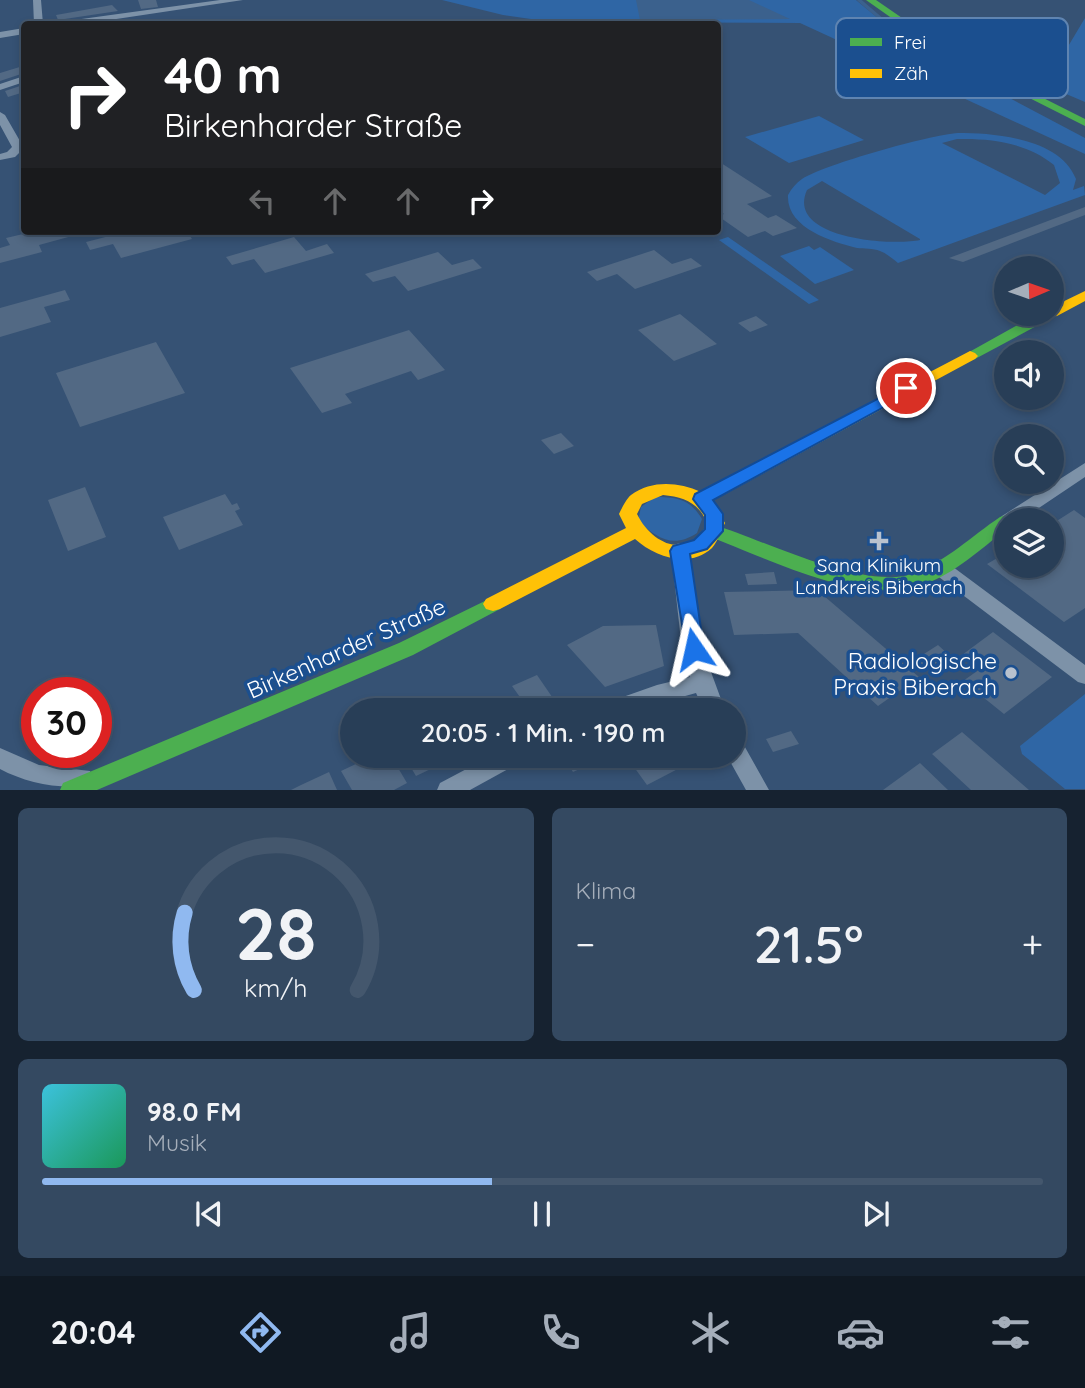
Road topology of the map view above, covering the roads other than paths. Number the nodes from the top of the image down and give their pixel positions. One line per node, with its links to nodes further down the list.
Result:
1 (37, 0): 6 (street)
2 (239, 0): 4 (street)
3 (870, 0): 5 (main road)
4 (157, 11): 7 (street); 8 (street)
5 (895, 18)
6 (39, 21)
7 (88, 21)
8 (163, 21)
9 (21, 32): 10 (street)
10 (0, 35)
11 (21, 80): 12 (street)
12 (0, 87)
13 (1034, 98): 15 (main road)
14 (0, 115): 16 (street)
15 (1085, 123)
16 (0, 158)
17 (1085, 295): 18 (main road)
18 (1064, 306)
19 (1027, 326): 21 (main road)
20 (1085, 469): 22 (street)
21 (702, 499): 24 (main road); 25 (main road)
22 (1025, 508)
23 (994, 529): 27 (main road)
24 (714, 531): 26 (main road); 27 (main road)
25 (634, 533): 26 (main road); 35 (main road, Birkenharder Straße)
26 (680, 551): 29 (street)
27 (938, 566): 28 (street)
28 (1085, 676)
29 (702, 683): 30 (street); 31 (street)
30 (646, 698)
31 (709, 698)
32 (0, 758): 35 (street)
33 (488, 768): 37 (street)
34 (746, 768): 38 (street)
35 (108, 774): 36 (main road, Birkenharder Straße)
36 (71, 789)
37 (447, 789)
38 (758, 789)

